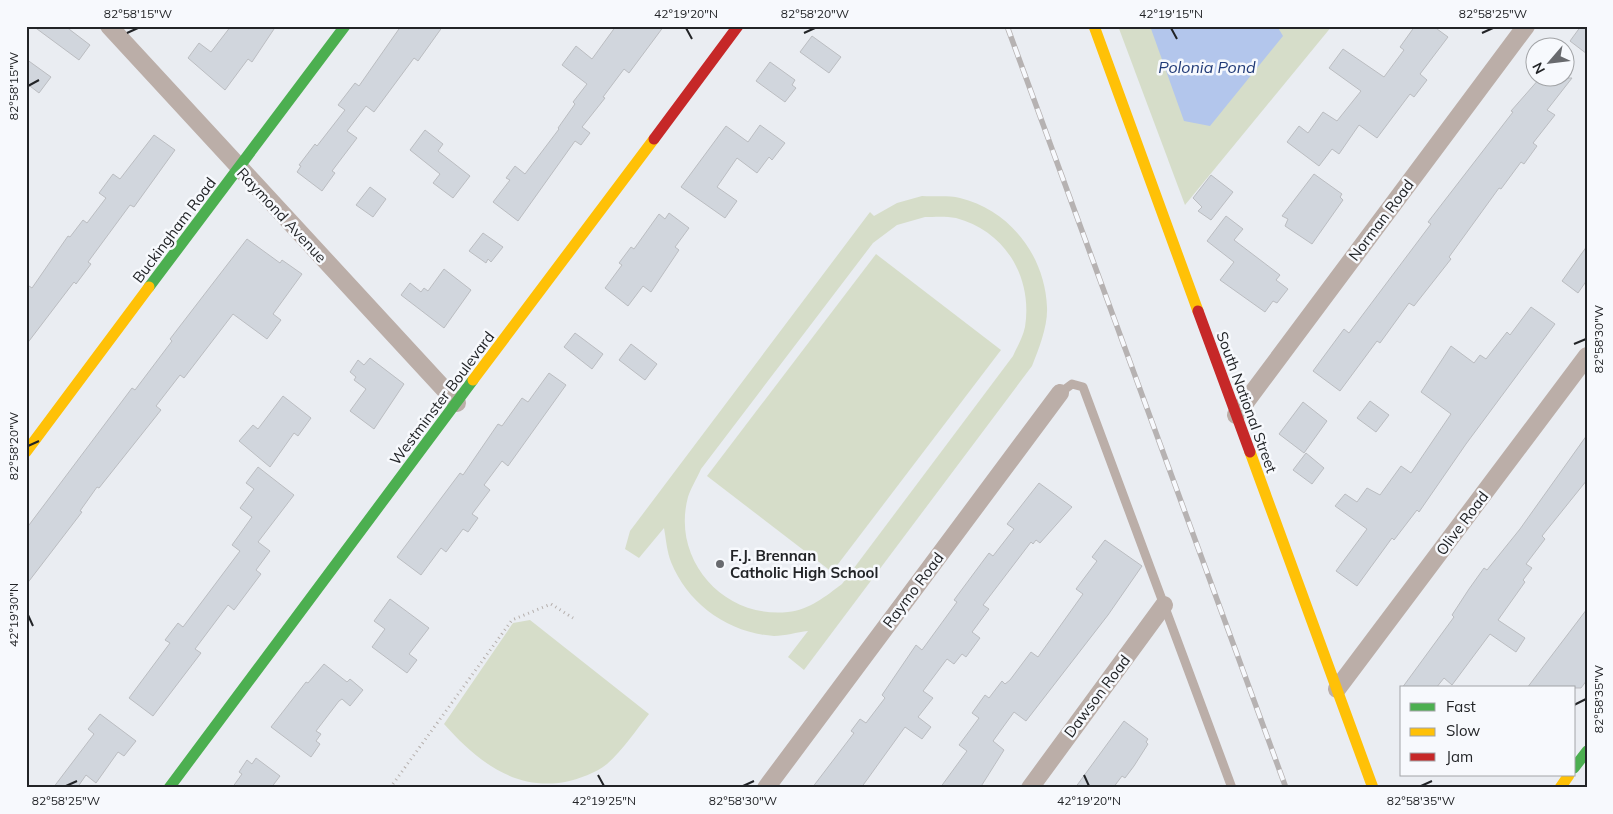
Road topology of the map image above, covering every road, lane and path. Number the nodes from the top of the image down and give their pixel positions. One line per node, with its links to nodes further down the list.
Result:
1 (109, 26): 6 (street, Raymond Avenue)
2 (345, 26): 6 (street, Buckingham Road)
3 (738, 26): 9 (street, Westminster Boulevard)
4 (1094, 26): 10 (street, South National Street)
5 (1526, 26): 10 (street, Norman Road)
6 (239, 169): 9 (street, Raymond Avenue); 11 (street, Buckingham Road)
7 (1587, 356): 14 (street, Olive Road)
8 (1060, 393): 12 (lane); 20 (street, Raymo Road)
9 (457, 403): 18 (street, Westminster Boulevard)
10 (1236, 415): 14 (street, South National Street)
11 (26, 452)
12 (1164, 605): 21 (street, Dawson Road); 22 (lane)
13 (573, 618): 19 (path)
14 (1336, 689): 23 (street, South National Street)
15 (1587, 751): 16 (street)
16 (1576, 765)
17 (1568, 776): 24 (street)
18 (169, 788)
19 (390, 788)
20 (766, 788)
21 (1030, 788)
22 (1232, 788)
23 (1373, 788)
24 (1560, 788)

